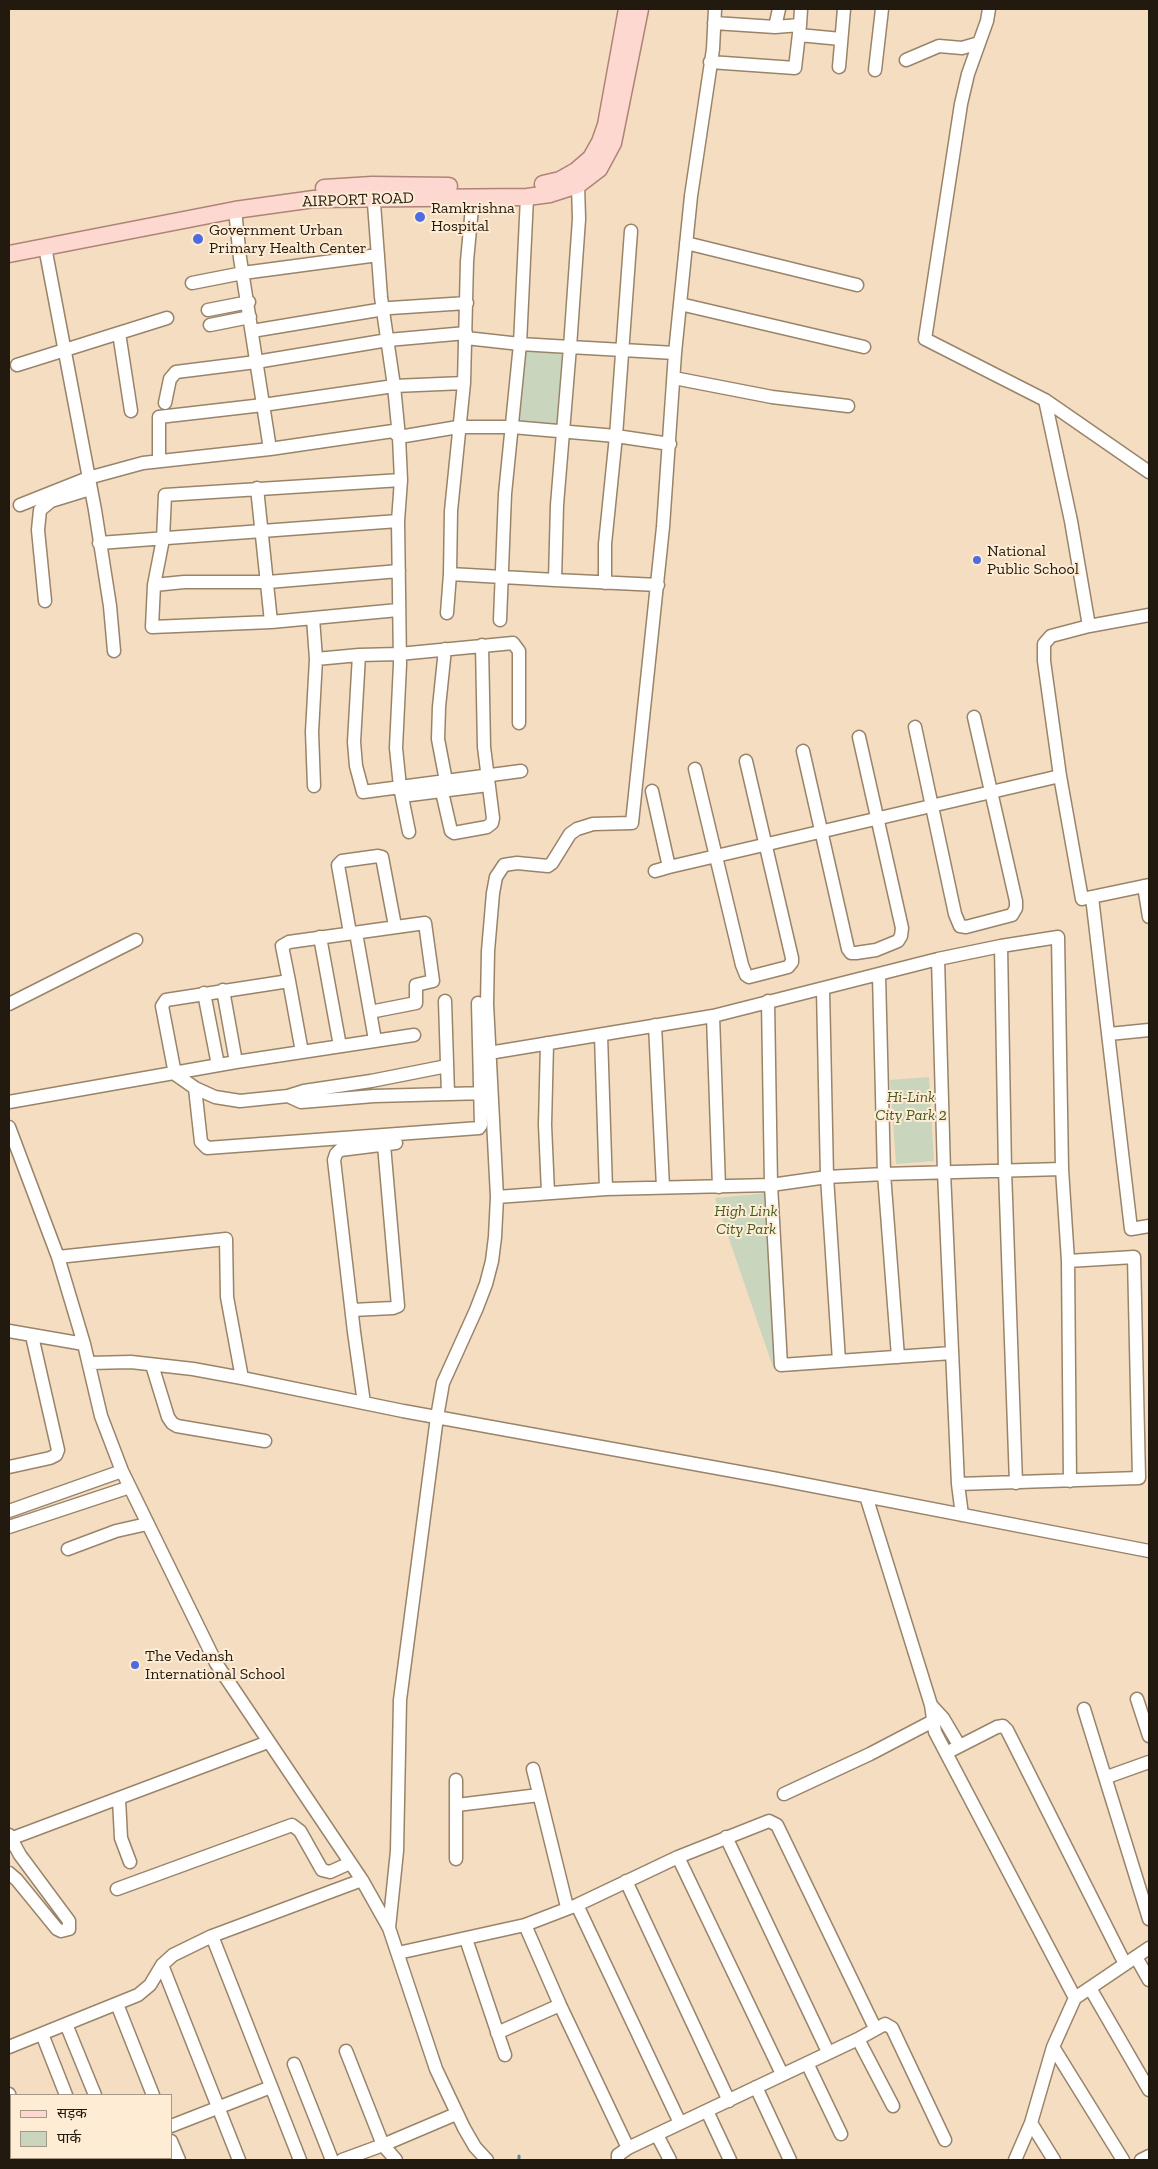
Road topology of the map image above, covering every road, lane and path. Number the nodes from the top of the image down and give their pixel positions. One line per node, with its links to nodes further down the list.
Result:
1 (627, 9): 19 (main road, AIRPORT ROAD)
2 (640, 9): 18 (main road, AIRPORT ROAD)
3 (714, 9): 9 (street)
4 (779, 9): 10 (street)
5 (801, 9): 11 (street)
6 (844, 9): 12 (street)
7 (882, 9): 17 (street)
8 (989, 9): 13 (street)
9 (714, 22): 10 (street); 15 (street)
10 (775, 27): 11 (street)
11 (800, 30): 12 (street); 15 (street)
12 (841, 39): 16 (street)
13 (979, 44): 14 (street); 55 (street)
14 (906, 60)
15 (710, 62): 25 (street)
16 (839, 67)
17 (875, 70)
18 (578, 185): 21 (main road, AIRPORT ROAD); 45 (street)
19 (373, 192): 20 (main road, AIRPORT ROAD); 22 (main road, AIRPORT ROAD); 24 (main road, AIRPORT ROAD); 28 (street)
20 (473, 197): 21 (main road, AIRPORT ROAD); 33 (street)
21 (527, 197): 44 (street)
22 (235, 210): 26 (main road, AIRPORT ROAD); 29 (street)
23 (631, 230): 48 (street)
24 (9, 243)
25 (686, 243): 31 (street); 34 (street)
26 (45, 247): 27 (main road, AIRPORT ROAD); 47 (street)
27 (9, 254)
28 (378, 255): 29 (street); 35 (street)
29 (243, 273): 30 (street); 32 (street)
30 (192, 283)
31 (857, 285)
32 (248, 302): 36 (street); 37 (street)
33 (467, 303): 35 (street); 42 (street)
34 (680, 304): 46 (street); 49 (street)
35 (383, 309): 40 (street); 43 (street)
36 (208, 310)
37 (250, 317): 39 (street); 40 (street)
38 (167, 318): 41 (street)
39 (210, 325)
40 (252, 331): 50 (street)
41 (119, 333): 47 (street); 59 (street)
42 (466, 336): 43 (street); 44 (street); 53 (street)
43 (388, 340): 50 (street); 54 (street)
44 (520, 344): 45 (street); 61 (street)
45 (570, 347): 48 (street); 62 (street)
46 (864, 347)
47 (63, 350): 51 (street); 70 (street)
48 (622, 351): 49 (street); 63 (street)
49 (674, 353): 52 (street)
50 (256, 362): 56 (street); 57 (street)
51 (18, 364)
52 (674, 378): 58 (street); 65 (street)
53 (464, 383): 54 (street); 60 (street)
54 (394, 386): 57 (street); 64 (street)
55 (1045, 400): 68 (street); 92 (street)
56 (165, 403)
57 (263, 405): 66 (street); 67 (street)
58 (848, 406)
59 (131, 411)
60 (458, 427): 61 (street); 64 (street); 78 (street)
61 (512, 427): 62 (street); 79 (street)
62 (563, 431): 63 (street); 80 (street)
63 (616, 436): 65 (street); 82 (street)
64 (399, 437): 66 (street); 69 (street)
65 (670, 444): 84 (street)
66 (270, 449): 67 (street)
67 (159, 461): 70 (street)
68 (1149, 472)
69 (400, 480): 71 (street); 73 (street)
70 (89, 483): 72 (street); 76 (street); 85 (street)
71 (257, 488): 74 (street); 75 (street)
72 (20, 505)
73 (398, 521): 74 (street); 77 (street)
74 (262, 533): 75 (street); 81 (street)
75 (163, 539): 76 (street); 83 (street)
76 (99, 543): 95 (street)
77 (399, 571): 81 (street); 86 (street)
78 (450, 574): 79 (street); 87 (street)
79 (502, 576): 80 (street); 90 (street)
80 (555, 580): 82 (street)
81 (268, 582): 83 (street); 91 (street)
82 (605, 583): 84 (street)
83 (154, 585): 91 (street)
84 (658, 586): 151 (street)
85 (45, 601)
86 (398, 610): 89 (street); 96 (street)
87 (447, 613)
88 (1149, 615): 92 (street)
89 (313, 618): 91 (street); 98 (street)
90 (500, 620)
91 (271, 622)
92 (1089, 626): 107 (street)
93 (482, 645): 94 (street); 100 (street); 108 (street)
94 (445, 648): 96 (street); 110 (street)
95 (114, 651)
96 (398, 654): 97 (street); 112 (street)
97 (359, 655): 98 (street); 112 (street)
98 (316, 659): 109 (street)
99 (974, 717): 113 (street)
100 (519, 723)
101 (915, 727): 114 (street)
102 (859, 738): 115 (street)
103 (803, 751): 116 (street)
104 (746, 761): 118 (street)
105 (695, 769): 119 (street)
106 (521, 771): 108 (street)
107 (1060, 776): 113 (street); 123 (street)
108 (488, 779): 110 (street); 110 (street)
109 (314, 786)
110 (444, 787): 112 (street)
111 (652, 791): 120 (street)
112 (401, 792): 117 (street)
113 (990, 793): 114 (street); 114 (street)
114 (932, 806): 115 (street)
115 (876, 818): 116 (street); 116 (street)
116 (820, 831): 118 (street)
117 (409, 832)
118 (764, 844): 119 (street); 119 (street)
119 (716, 856): 120 (street)
120 (669, 867): 121 (street)
121 (655, 871)
122 (1147, 885): 123 (street); 124 (street)
123 (1092, 897): 144 (street)
124 (1149, 917)
125 (395, 926): 126 (street); 126 (street); 140 (street)
126 (353, 933): 127 (street); 140 (street)
127 (320, 937): 132 (street); 149 (street)
128 (136, 940): 138 (street)
129 (1001, 946): 130 (street); 164 (street); 165 (street)
130 (938, 960): 131 (street); 166 (street)
131 (879, 975): 133 (street); 167 (street)
132 (289, 981): 134 (street); 150 (street)
133 (823, 989): 137 (street); 168 (street)
134 (223, 990): 135 (street); 152 (street)
135 (204, 993): 153 (street); 155 (street)
136 (446, 1001): 154 (street)
137 (768, 1001): 141 (street); 169 (street)
138 (9, 1004)
139 (478, 1004): 158 (street)
140 (370, 1012): 147 (street)
141 (713, 1016): 142 (street); 171 (street)
142 (655, 1025): 146 (street); 170 (street)
143 (1149, 1030): 144 (street)
144 (1109, 1034): 175 (street)
145 (414, 1035): 147 (street)
146 (602, 1035): 148 (street); 172 (street)
147 (375, 1040): 149 (street)
148 (547, 1043): 151 (street); 173 (street)
149 (340, 1046): 150 (street)
150 (302, 1052): 152 (street)
151 (489, 1053): 158 (street)
152 (236, 1062): 153 (street)
153 (218, 1066): 155 (street)
154 (446, 1066): 156 (street); 159 (street)
155 (175, 1074): 157 (street); 162 (street)
156 (371, 1082): 160 (street); 161 (street)
157 (195, 1088): 158 (street); 160 (street)
158 (486, 1093): 159 (street); 174 (street)
159 (448, 1094): 161 (street)
160 (288, 1096): 161 (street)
161 (374, 1096)
162 (9, 1102)
163 (9, 1127): 176 (street)
164 (1005, 1170): 165 (street); 166 (street); 194 (street)
165 (1062, 1170): 177 (street)
166 (944, 1172): 167 (street); 182 (street)
167 (884, 1174): 168 (street); 183 (street)
168 (827, 1177): 169 (street); 184 (street)
169 (771, 1186): 171 (street); 184 (street)
170 (663, 1187): 171 (street); 172 (street)
171 (719, 1187)
172 (606, 1189): 173 (street)
173 (548, 1193): 174 (street)
174 (498, 1197): 189 (street)
175 (1149, 1226)
176 (58, 1257): 181 (street); 187 (street)
177 (1068, 1261): 193 (street); 193 (street)
178 (352, 1310): 178 (street); 188 (street)
179 (9, 1332): 180 (street)
180 (32, 1336): 181 (street); 191 (street)
181 (84, 1344): 185 (street)
182 (952, 1353): 183 (street); 195 (street)
183 (898, 1357): 184 (street)
184 (840, 1361)
185 (89, 1363): 186 (street); 192 (street)
186 (152, 1365): 187 (street); 190 (street)
187 (242, 1378): 188 (street)
188 (364, 1402): 189 (street)
189 (436, 1417): 197 (street); 233 (street)
190 (265, 1441)
191 (9, 1467)
192 (122, 1471): 196 (street); 198 (street)
193 (1070, 1481): 194 (street)
194 (1016, 1483): 195 (street)
195 (958, 1484): 199 (street)
196 (130, 1487): 200 (street); 201 (street)
197 (866, 1496): 199 (street); 205 (street)
198 (9, 1512)
199 (962, 1515): 203 (street)
200 (147, 1524): 202 (street); 209 (street)
201 (9, 1527)
202 (68, 1549)
203 (1149, 1552)
204 (1138, 1699): 208 (street)
205 (931, 1704): 207 (street); 210 (street)
206 (1084, 1709): 214 (street)
207 (933, 1721): 211 (street); 216 (street)
208 (1149, 1736)
209 (268, 1742): 218 (street); 225 (street)
210 (959, 1745): 211 (street); 239 (street)
211 (946, 1753): 243 (street)
212 (1149, 1762): 214 (street)
213 (533, 1769): 217 (street)
214 (1107, 1777): 231 (street)
215 (456, 1780): 219 (street)
216 (784, 1794)
217 (540, 1795): 219 (street); 230 (street)
218 (119, 1799): 220 (street); 224 (street)
219 (457, 1805): 223 (street)
220 (10, 1837): 226 (street)
221 (726, 1837): 222 (street); 247 (street); 254 (street)
222 (678, 1857): 228 (street); 258 (street)
223 (456, 1859)
224 (130, 1862)
225 (350, 1863): 227 (street); 229 (street)
226 (9, 1873)
227 (362, 1880): 233 (street); 234 (street)
228 (626, 1881): 230 (street); 265 (street)
229 (118, 1889)
230 (572, 1906): 232 (street); 271 (street)
231 (1149, 1919)
232 (525, 1925): 235 (street); 245 (street)
233 (389, 1928): 237 (street)
234 (212, 1936): 240 (street); 259 (street)
235 (466, 1939): 237 (street); 248 (street)
236 (1149, 1948): 238 (street)
237 (398, 1953): 269 (street)
238 (1136, 1957): 239 (street); 241 (street)
239 (1125, 1964): 242 (street)
240 (162, 1965): 244 (street); 267 (street)
241 (1149, 1980)
242 (1090, 1988): 243 (street); 261 (street)
243 (1075, 1998): 251 (street)
244 (117, 2004): 246 (street); 264 (street)
245 (560, 2005): 248 (street); 278 (street)
246 (66, 2024): 249 (street); 263 (street)
247 (875, 2028): 250 (street); 275 (street)
248 (497, 2033): 255 (street)
249 (42, 2034): 252 (street); 262 (street)
250 (858, 2039): 254 (street); 266 (street)
251 (1053, 2046): 270 (street); 293 (street)
252 (9, 2047)
253 (346, 2051): 277 (street)
254 (828, 2052): 256 (street)
255 (505, 2055)
256 (806, 2063): 258 (street); 273 (street)
257 (294, 2064): 283 (street)
258 (782, 2074): 260 (street)
259 (271, 2087): 267 (street); 282 (street)
260 (756, 2088): 265 (street); 290 (street)
261 (1149, 2090)
262 (66, 2094)
263 (95, 2094)
264 (153, 2094)
265 (729, 2101): 268 (street)
266 (893, 2106)
267 (219, 2107): 272 (street); 281 (street)
268 (707, 2111): 271 (street); 289 (street)
269 (456, 2114): 277 (street); 286 (street)
270 (1031, 2122): 291 (street); 292 (street)
271 (680, 2123): 274 (street)
272 (172, 2126)
273 (841, 2134)
274 (657, 2135): 278 (street); 288 (street)
275 (945, 2140)
276 (172, 2143): 280 (street)
277 (383, 2145): 284 (street); 285 (street)
278 (628, 2148): 287 (street)
279 (1149, 2156): 294 (street)
280 (179, 2160)
281 (240, 2160)
282 (300, 2160)
283 (332, 2160)
284 (342, 2160)
285 (396, 2160)
286 (487, 2160)
287 (618, 2160)
288 (670, 2160)
289 (730, 2160)
290 (790, 2160)
291 (1015, 2160)
292 (1054, 2160)
293 (1123, 2160)
294 (1142, 2160)

